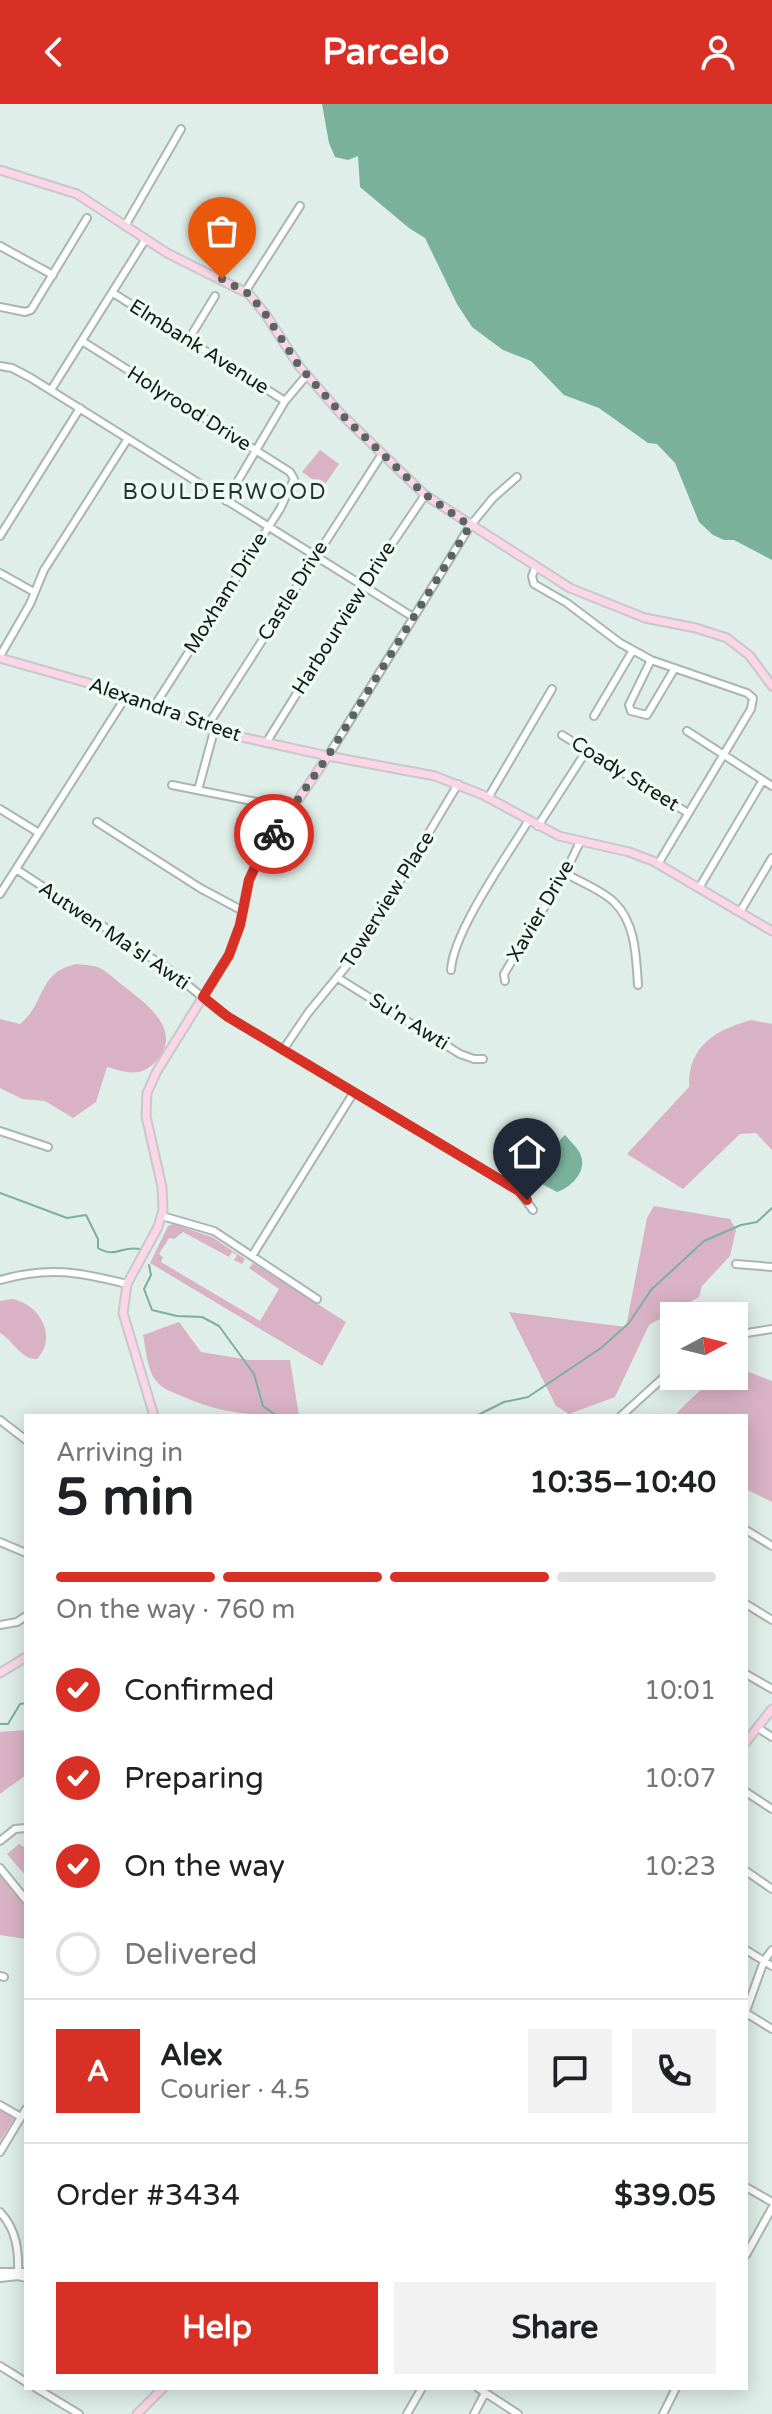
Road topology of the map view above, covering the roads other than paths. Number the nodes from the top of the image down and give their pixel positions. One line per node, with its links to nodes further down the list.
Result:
1 (181, 129): 5 (street)
2 (0, 170): 5 (main road)
3 (300, 206): 9 (street)
4 (87, 218): 8 (street)
5 (125, 226): 6 (main road)
6 (145, 240): 9 (main road); 10 (street)
7 (0, 246): 8 (street)
8 (53, 275): 12 (street)
9 (245, 292): 16 (main road)
10 (113, 293): 13 (street, Elmbank Avenue); 14 (street)
11 (215, 296): 13 (street)
12 (0, 307)
13 (189, 339): 18 (street, Elmbank Avenue)
14 (82, 341): 17 (street); 21 (street, Holyrood Drive)
15 (0, 366): 17 (street)
16 (307, 375): 18 (street); 22 (main road)
17 (51, 390): 19 (street)
18 (285, 401): 21 (street)
19 (80, 408): 20 (street); 29 (street)
20 (127, 440): 26 (street); 34 (street)
21 (257, 451): 24 (street, Holyrood Drive); 26 (street)
22 (382, 454): 25 (main road); 30 (street, Castle Drive)
23 (517, 477): 27 (street)
24 (294, 479): 28 (street, Moxham Drive)
25 (425, 495): 27 (main road); 33 (street, Harbourview Drive)
26 (226, 501): 28 (street)
27 (470, 526): 31 (main road); 35 (street)
28 (267, 528): 30 (street); 43 (street, Moxham Drive)
29 (0, 536)
30 (315, 556): 33 (street); 45 (street, Castle Drive)
31 (536, 566): 36 (street); 40 (main road)
32 (0, 573): 34 (street)
33 (363, 587): 35 (street); 48 (street, Harbourview Drive)
34 (34, 592): 37 (street)
35 (413, 617): 51 (street)
36 (633, 650): 38 (street); 44 (street)
37 (0, 657): 42 (main road, Alexandra Street)
38 (651, 660): 39 (street); 39 (street)
39 (675, 668): 50 (street)
40 (772, 686)
41 (552, 689): 57 (street)
42 (127, 695): 43 (main road, Alexandra Street); 64 (street)
43 (155, 705): 45 (main road, Alexandra Street)
44 (594, 716)
45 (210, 730): 48 (main road, Alexandra Street); 56 (street, Castle Drive)
46 (687, 731): 50 (street)
47 (562, 735): 49 (street, Coady Street)
48 (266, 743): 51 (main road, Alexandra Street)
49 (587, 750): 60 (street, Coady Street); 63 (street)
50 (723, 755): 52 (street); 60 (street)
51 (328, 756): 53 (main road, Alexandra Street); 72 (main road)
52 (763, 780): 55 (street); 70 (street)
53 (458, 784): 57 (main road, Alexandra Street); 78 (street, Towerview Place)
54 (172, 785): 56 (street)
55 (772, 786)
56 (198, 790): 58 (street)
57 (488, 798): 61 (main road, Alexandra Street)
58 (282, 807)
59 (0, 809): 64 (street)
60 (688, 813): 67 (street)
61 (529, 820): 63 (main road, Alexandra Street); 77 (street)
62 (97, 822): 72 (street)
63 (538, 826): 65 (main road, Alexandra Street)
64 (39, 833): 68 (street)
65 (580, 842): 67 (main road, Alexandra Street); 69 (street, Xavier Drive)
66 (772, 858): 73 (street)
67 (658, 864): 70 (main road, Alexandra Street)
68 (16, 869): 71 (street); 81 (street, Autwen Ma'sl Awti)
69 (565, 873): 79 (street, Xavier Drive); 80 (street)
70 (699, 888): 73 (main road, Alexandra Street)
71 (0, 894)
72 (243, 911): 81 (main road)
73 (740, 912): 75 (main road, Alexandra Street)
74 (772, 921): 75 (main road)
75 (756, 922): 76 (main road, Alexandra Street)
76 (772, 931)
77 (451, 970)
78 (338, 978): 82 (street, Towerview Place); 83 (street, Su'n Awti)
79 (505, 981)
80 (638, 985)
81 (203, 997): 82 (street, Autwen Ma'sl Awti); 88 (main road)
82 (283, 1050): 84 (street, Autwen Ma'sl Awti)
83 (483, 1059)
84 (354, 1092): 87 (street, Autwen Ma'sl Awti); 89 (street)
85 (0, 1131): 86 (street)
86 (48, 1147)
87 (533, 1210)
88 (162, 1216): 89 (street); 93 (main road)
89 (252, 1256): 94 (street)
90 (736, 1264): 91 (street)
91 (772, 1267)
92 (0, 1280): 93 (street)
93 (127, 1284): 98 (main road)
94 (317, 1299)
95 (772, 1329): 96 (street)
96 (748, 1333)
97 (660, 1381): 99 (street)
98 (153, 1414)
99 (623, 1414)
100 (0, 1420): 101 (street)
101 (24, 1438)
102 (748, 1531): 104 (street)
103 (0, 1542): 105 (street)
104 (772, 1546)
105 (24, 1552)
106 (748, 1605): 108 (street)
107 (24, 1617): 109 (street)
108 (772, 1620)
109 (0, 1625)
110 (24, 1658): 111 (main road)
111 (0, 1673)
112 (748, 1675): 113 (street)
113 (772, 1689)
114 (772, 1709): 115 (main road)
115 (758, 1728): 116 (street); 117 (main road)
116 (772, 1737)
117 (748, 1740)
118 (748, 1793): 119 (street)
119 (772, 1809)
120 (24, 1828): 121 (street)
121 (0, 1841)
122 (0, 1868): 125 (street)
123 (748, 1872): 124 (street)
124 (772, 1889)
125 (24, 1898)
126 (772, 1950): 128 (street)
127 (748, 1951): 128 (street)
128 (764, 1961): 129 (street); 130 (street)
129 (772, 1966)
130 (748, 2006)
131 (748, 2013): 132 (street)
132 (772, 2029)
133 (0, 2105): 135 (street)
134 (24, 2112): 135 (street)
135 (21, 2117): 136 (street)
136 (0, 2152)
137 (748, 2188): 138 (street)
138 (772, 2202)
139 (772, 2208): 141 (street)
140 (0, 2212): 143 (street)
141 (748, 2251)
142 (0, 2272): 143 (street)
143 (20, 2273): 144 (street)
144 (0, 2278)
145 (0, 2366): 146 (street)
146 (24, 2381)
147 (39, 2390): 153 (street)
148 (161, 2390): 154 (main road)
149 (421, 2390): 155 (street)
150 (481, 2390): 152 (street)
151 (675, 2390): 158 (street)
152 (485, 2393): 156 (street); 157 (street)
153 (79, 2414)
154 (137, 2414)
155 (407, 2414)
156 (474, 2414)
157 (518, 2414)
158 (663, 2414)

